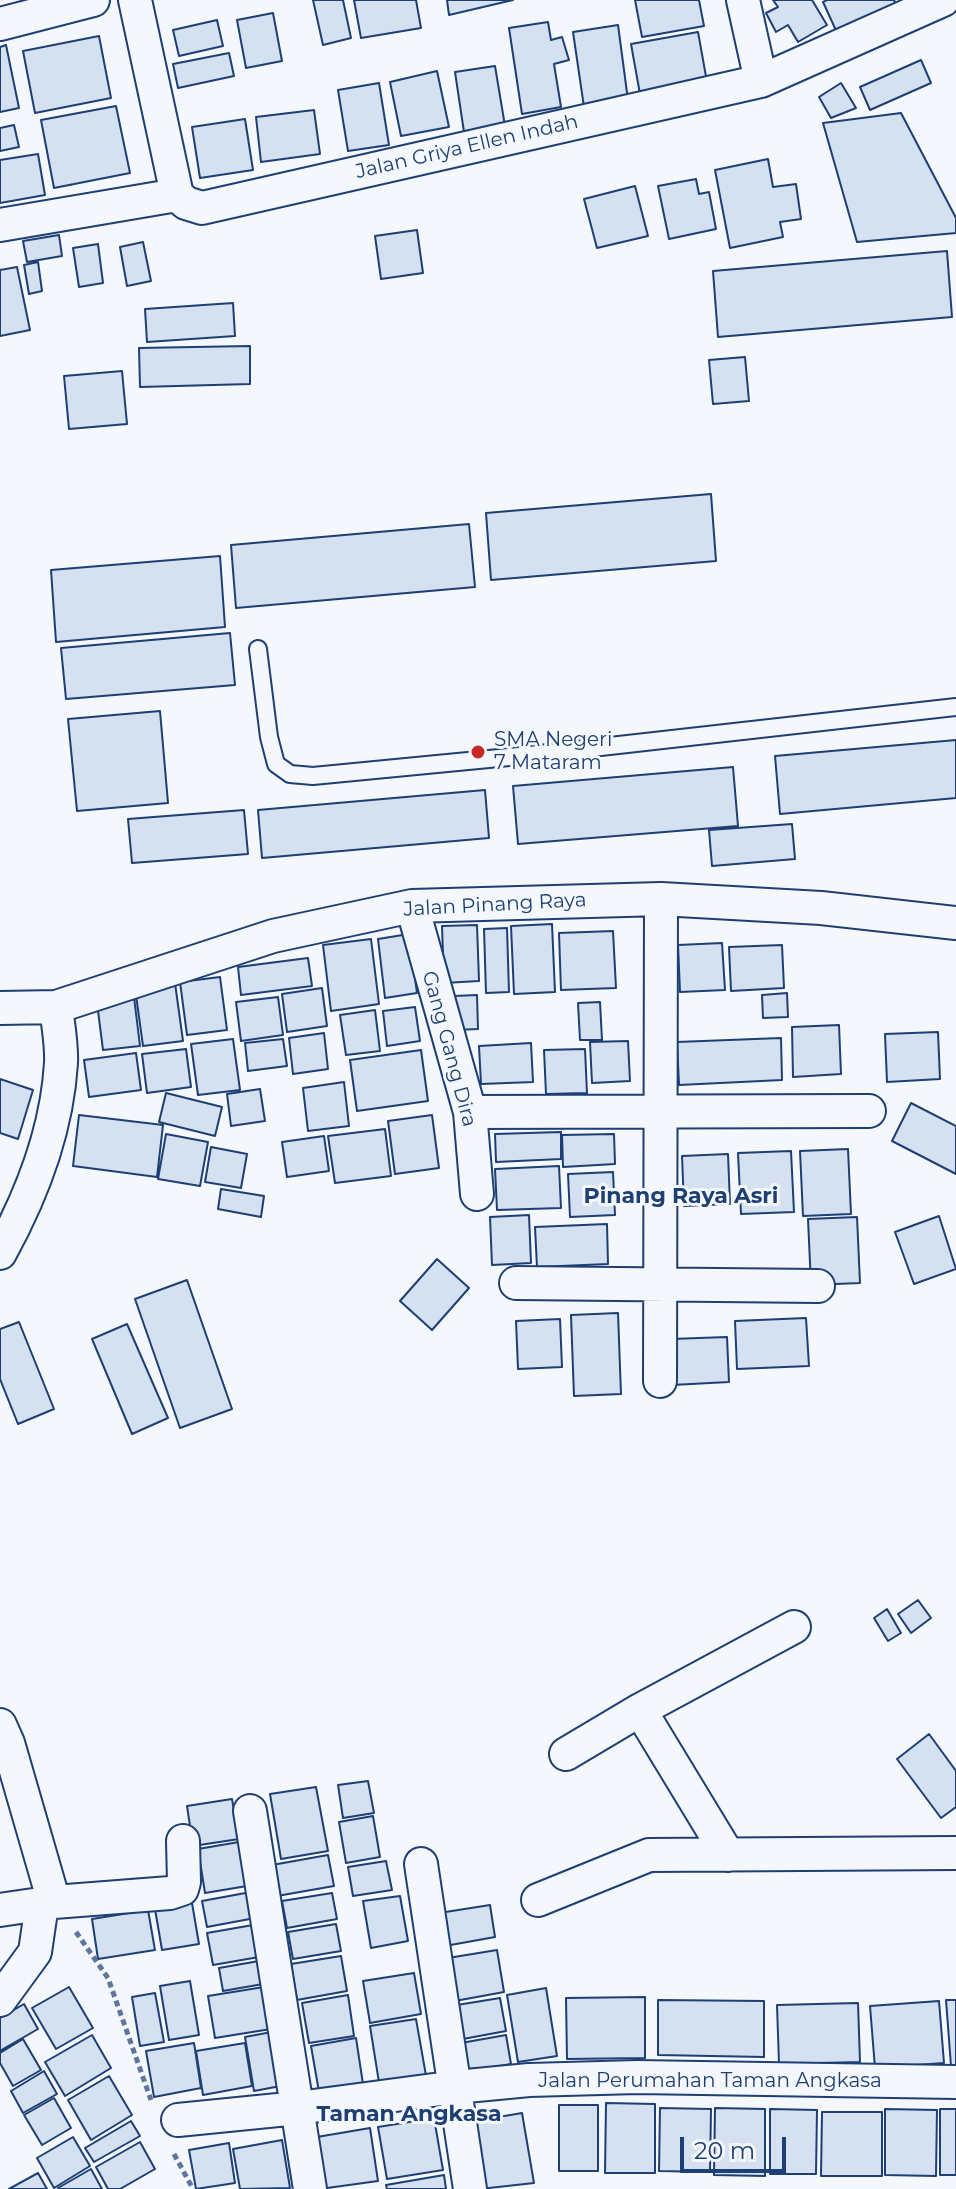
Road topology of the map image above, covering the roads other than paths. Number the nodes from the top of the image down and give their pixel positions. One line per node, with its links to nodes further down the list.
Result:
1 (93, 0): 5 (street)
2 (135, 0): 7 (street)
3 (743, 0): 6 (street)
4 (943, 0): 6 (street, Jalan Griya Ellen Indah)
5 (0, 24)
6 (761, 81): 7 (street, Jalan Griya Ellen Indah)
7 (177, 195): 8 (street)
8 (0, 225)
9 (258, 649): 10 (lane)
10 (956, 707)
11 (661, 899): 12 (street, Jalan Pinang Raya); 13 (street, Jalan Pinang Raya); 16 (street)
12 (412, 906): 14 (street, Jalan Pinang Raya); 18 (street, Gang Gang Dira)
13 (956, 923)
14 (56, 1007): 15 (street, Jalan Pinang Raya); 20 (street)
15 (0, 1008)
16 (659, 1109): 17 (street); 18 (street); 22 (street)
17 (869, 1111)
18 (470, 1112): 19 (street, Gang Gang Dira)
19 (477, 1194)
20 (0, 1253)
21 (516, 1283): 22 (street)
22 (658, 1285): 23 (street); 24 (street)
23 (818, 1286)
24 (660, 1381)
25 (794, 1627): 26 (street)
26 (640, 1710): 28 (street); 32 (street)
27 (0, 1725): 35 (street)
28 (566, 1754)
29 (250, 1811): 40 (street)
30 (183, 1841): 35 (street)
31 (956, 1853): 32 (street)
32 (728, 1855): 34 (street)
33 (421, 1864): 39 (street)
34 (538, 1900)
35 (48, 1903): 36 (street); 37 (street)
36 (0, 1910)
37 (0, 2000)
38 (956, 2082): 39 (street, Jalan Perumahan Taman Angkasa)
39 (456, 2087): 40 (street, Jalan Perumahan Taman Angkasa); 43 (street)
40 (298, 2108): 41 (street, Jalan Perumahan Taman Angkasa); 42 (street)
41 (165, 2112)
42 (310, 2189)
43 (470, 2189)

